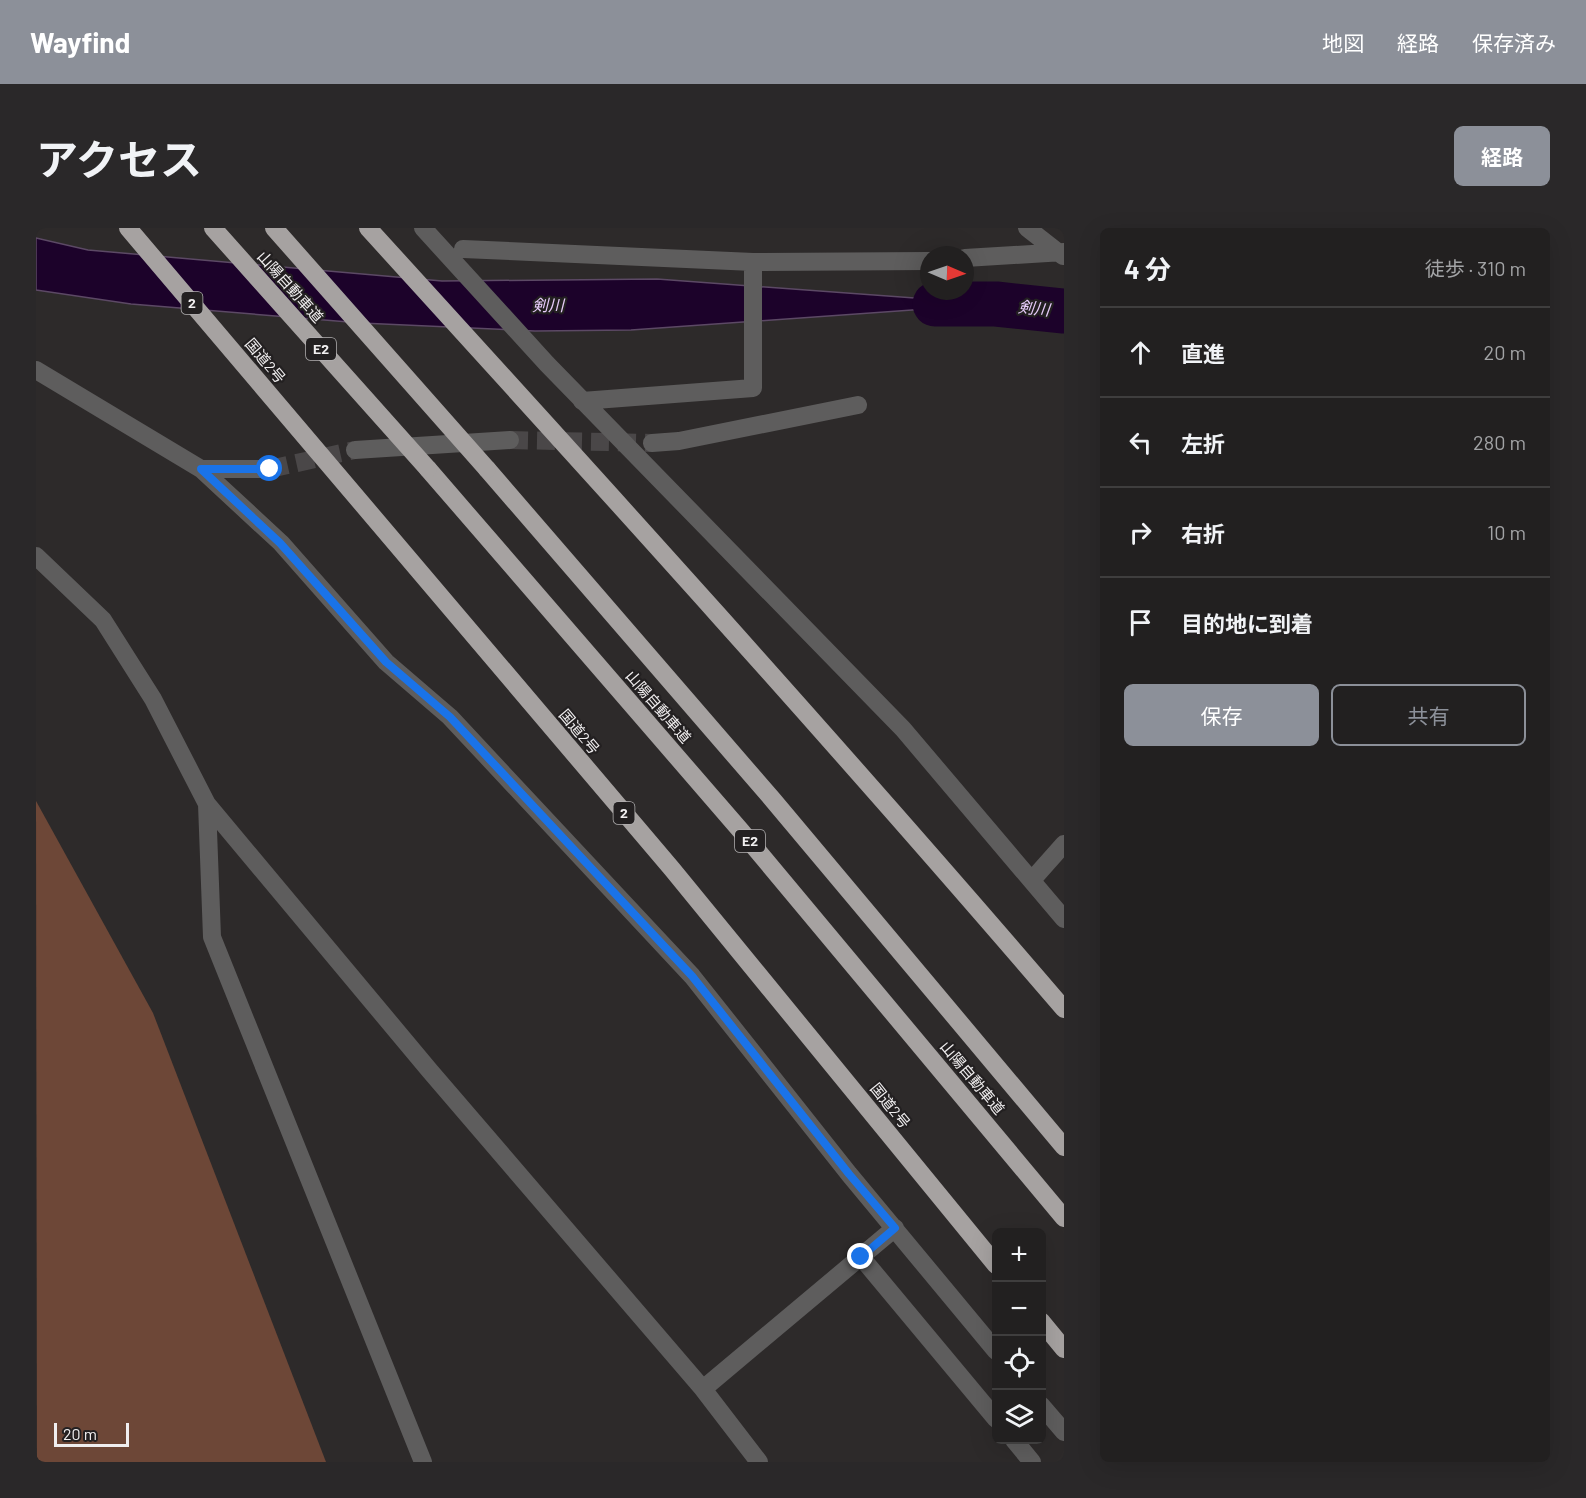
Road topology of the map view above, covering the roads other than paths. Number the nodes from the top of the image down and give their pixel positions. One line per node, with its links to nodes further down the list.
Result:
1 (213, 228): 27 (highway, 山陽自動車道 / E2, bridge)
2 (274, 228): 26 (highway, 山陽自動車道, bridge)
3 (368, 228): 25 (highway)
4 (423, 228): 13 (street)
5 (1027, 228): 8 (street)
6 (133, 234): 30 (highway, 国道2号 / 2)
7 (463, 249): 11 (street)
8 (1062, 254): 9 (street)
9 (974, 258)
10 (920, 261): 11 (street)
11 (753, 262): 13 (street)
12 (36, 370): 18 (street)
13 (582, 401): 23 (street)
14 (858, 405): 16 (street)
15 (510, 440): 17 (street)
16 (652, 442)
17 (355, 450)
18 (201, 469): 19 (street); 28 (street)
19 (270, 469)
20 (36, 556): 21 (street)
21 (207, 804): 34 (street); 39 (street)
22 (1064, 844): 23 (street)
23 (1032, 880): 24 (street)
24 (1064, 919)
25 (1064, 1009)
26 (1064, 1147)
27 (1064, 1218)
28 (895, 1228): 29 (street); 32 (street)
29 (861, 1257): 34 (street); 36 (street)
30 (992, 1260)
31 (1046, 1327): 33 (highway)
32 (992, 1346)
33 (1064, 1349)
34 (703, 1389): 40 (street)
35 (1046, 1411): 37 (street)
36 (992, 1414)
37 (1064, 1432)
38 (1017, 1444): 41 (street)
39 (423, 1462)
40 (759, 1462)
41 (1032, 1462)

